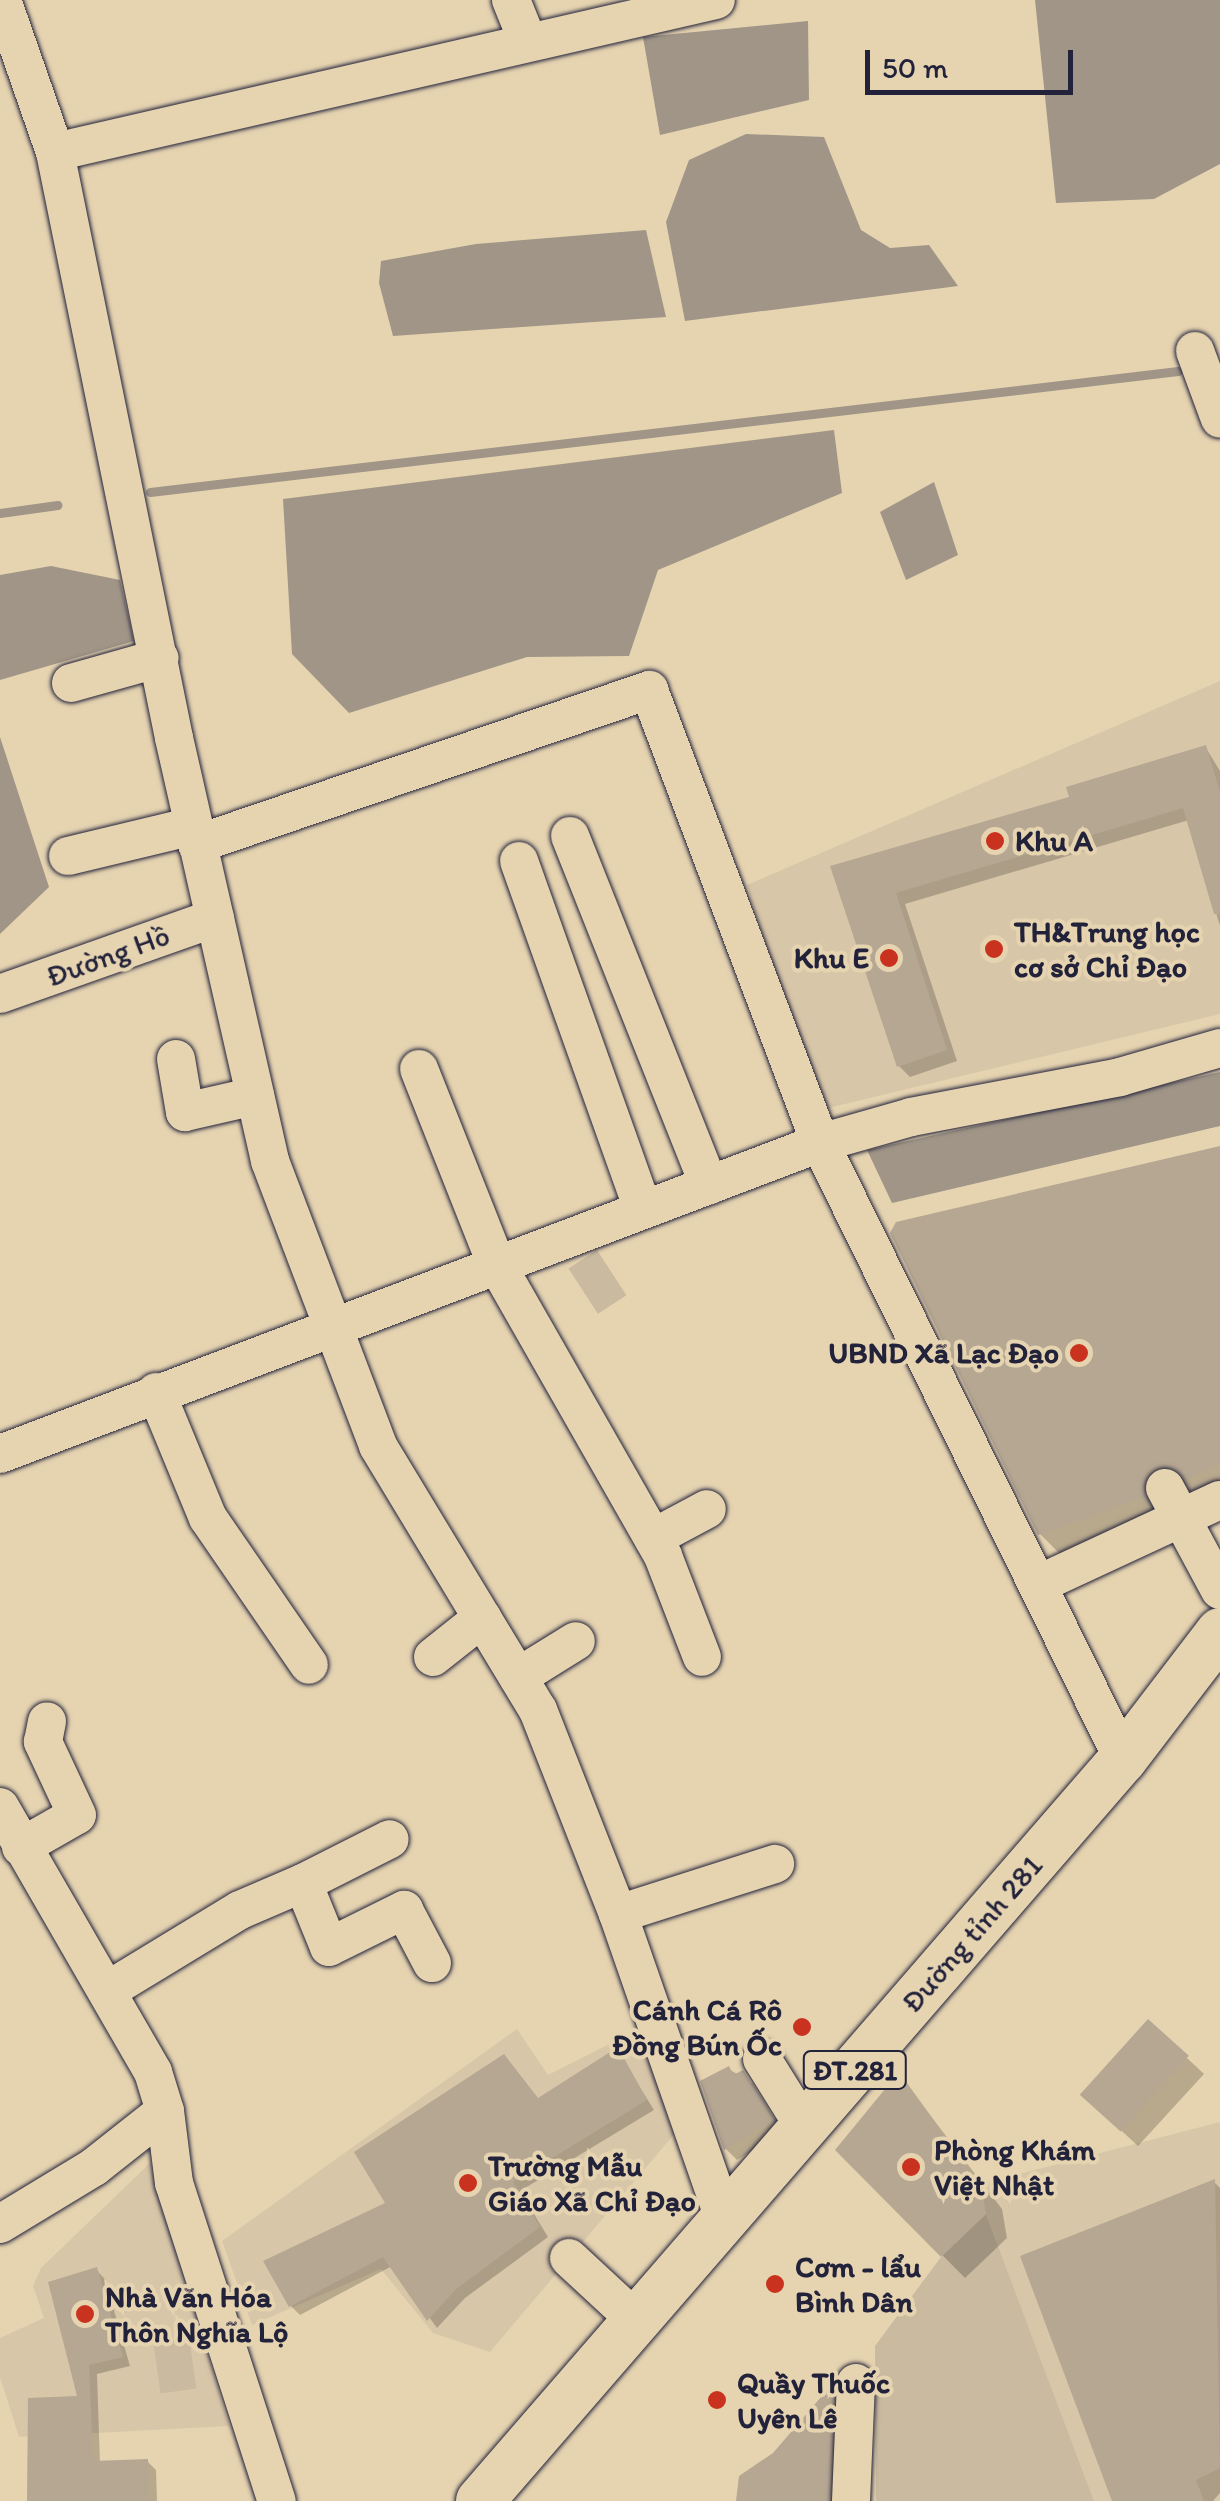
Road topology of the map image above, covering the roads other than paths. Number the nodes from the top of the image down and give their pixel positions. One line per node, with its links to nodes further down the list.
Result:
1 (2, 0): 6 (street)
2 (511, 0): 5 (street)
3 (716, 0): 4 (street)
4 (675, 4): 5 (street)
5 (528, 42): 6 (street)
6 (55, 152): 9 (street)
7 (1195, 350): 8 (street)
8 (1220, 419)
9 (160, 658): 10 (street); 11 (street)
10 (72, 683)
11 (195, 835): 13 (street); 15 (street); 21 (street)
12 (570, 836): 22 (street)
13 (68, 856)
14 (519, 861): 23 (street)
15 (215, 918): 16 (street, Đường Hồ); 20 (street)
16 (0, 994)
17 (1220, 1048): 21 (street)
18 (176, 1058): 20 (street)
19 (419, 1068): 24 (street)
20 (255, 1096): 25 (street)
21 (820, 1143): 22 (street); 32 (street)
22 (709, 1185): 23 (street)
23 (643, 1209): 24 (street)
24 (496, 1263): 25 (street); 31 (street)
25 (329, 1326): 26 (street); 34 (street)
26 (156, 1392): 27 (street); 39 (street)
27 (0, 1454)
28 (1220, 1500): 29 (street)
29 (1174, 1504): 32 (street); 33 (street)
30 (707, 1509): 31 (street)
31 (652, 1538): 38 (street)
32 (1041, 1583): 42 (street)
33 (1220, 1590)
34 (482, 1618): 37 (street); 40 (street)
35 (1220, 1632): 42 (main road, Đường tỉnh 281 / ĐT.281)
36 (576, 1641): 40 (street)
37 (433, 1657)
38 (702, 1657)
39 (309, 1664)
40 (518, 1677): 47 (street)
41 (47, 1721): 43 (street)
42 (1123, 1759): 52 (main road, Đường tỉnh 281 / ĐT.281)
43 (7, 1825): 49 (street)
44 (390, 1839): 46 (street)
45 (775, 1864): 47 (street)
46 (303, 1882): 48 (street); 49 (street)
47 (618, 1914): 53 (street)
48 (432, 1962)
49 (110, 1989): 51 (street)
50 (762, 2060): 52 (street)
51 (166, 2111): 54 (street); 58 (street)
52 (804, 2128): 53 (main road, Đường tỉnh 281 / ĐT.281)
53 (725, 2221): 56 (main road, Đường tỉnh 281 / ĐT.281)
54 (0, 2224)
55 (569, 2258): 56 (street)
56 (637, 2321): 59 (main road, Đường tỉnh 281 / ĐT.281)
57 (856, 2382): 60 (street)
58 (277, 2501)
59 (480, 2501)
60 (850, 2501)

